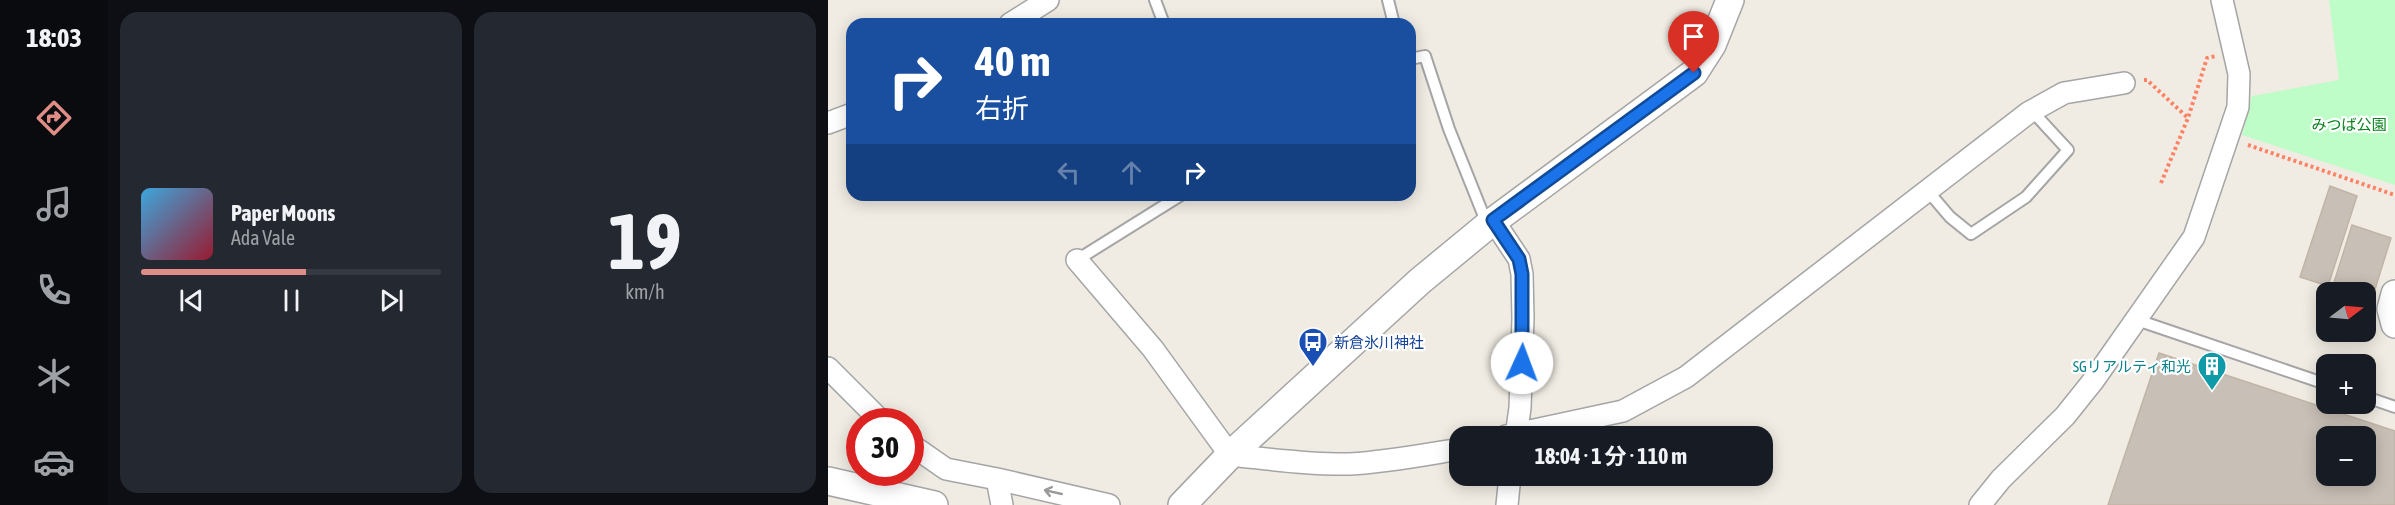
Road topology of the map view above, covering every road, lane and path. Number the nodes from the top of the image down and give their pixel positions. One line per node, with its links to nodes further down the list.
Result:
1 (1048, 0): 6 (street)
2 (1155, 0): 7 (lane)
3 (1388, 0): 8 (lane)
4 (1730, 0): 21 (street)
5 (2222, 0): 16 (street)
6 (1022, 18)
7 (1162, 18)
8 (1392, 18)
9 (1416, 58): 21 (lane)
10 (2207, 58): 14 (path)
11 (2124, 83): 12 (street); 14 (path)
12 (2031, 111): 18 (street); 18 (lane)
13 (846, 116): 15 (street)
14 (2188, 118): 17 (path)
15 (828, 123)
16 (2226, 138): 19 (path); 24 (street)
17 (2161, 183)
18 (1927, 190): 32 (street)
19 (2395, 195)
20 (1171, 201): 22 (lane)
21 (1490, 223): 31 (street); 35 (street)
22 (1077, 260): 35 (street)
23 (2395, 294): 25 (street)
24 (2137, 320): 27 (lane); 44 (street)
25 (2395, 324)
26 (828, 368): 30 (street)
27 (2316, 381)
28 (2376, 400): 29 (lane)
29 (2395, 407)
30 (868, 408)
31 (1516, 426)
32 (1557, 426)
33 (1449, 451): 35 (street)
34 (924, 454): 36 (street)
35 (1230, 455): 42 (street)
36 (997, 479): 40 (street); 41 (street, one-way to 36)
37 (828, 482): 39 (street)
38 (1509, 486): 43 (street)
39 (934, 505)
40 (1002, 505)
41 (1108, 505)
42 (1182, 505)
43 (1507, 505)
44 (1980, 505)

